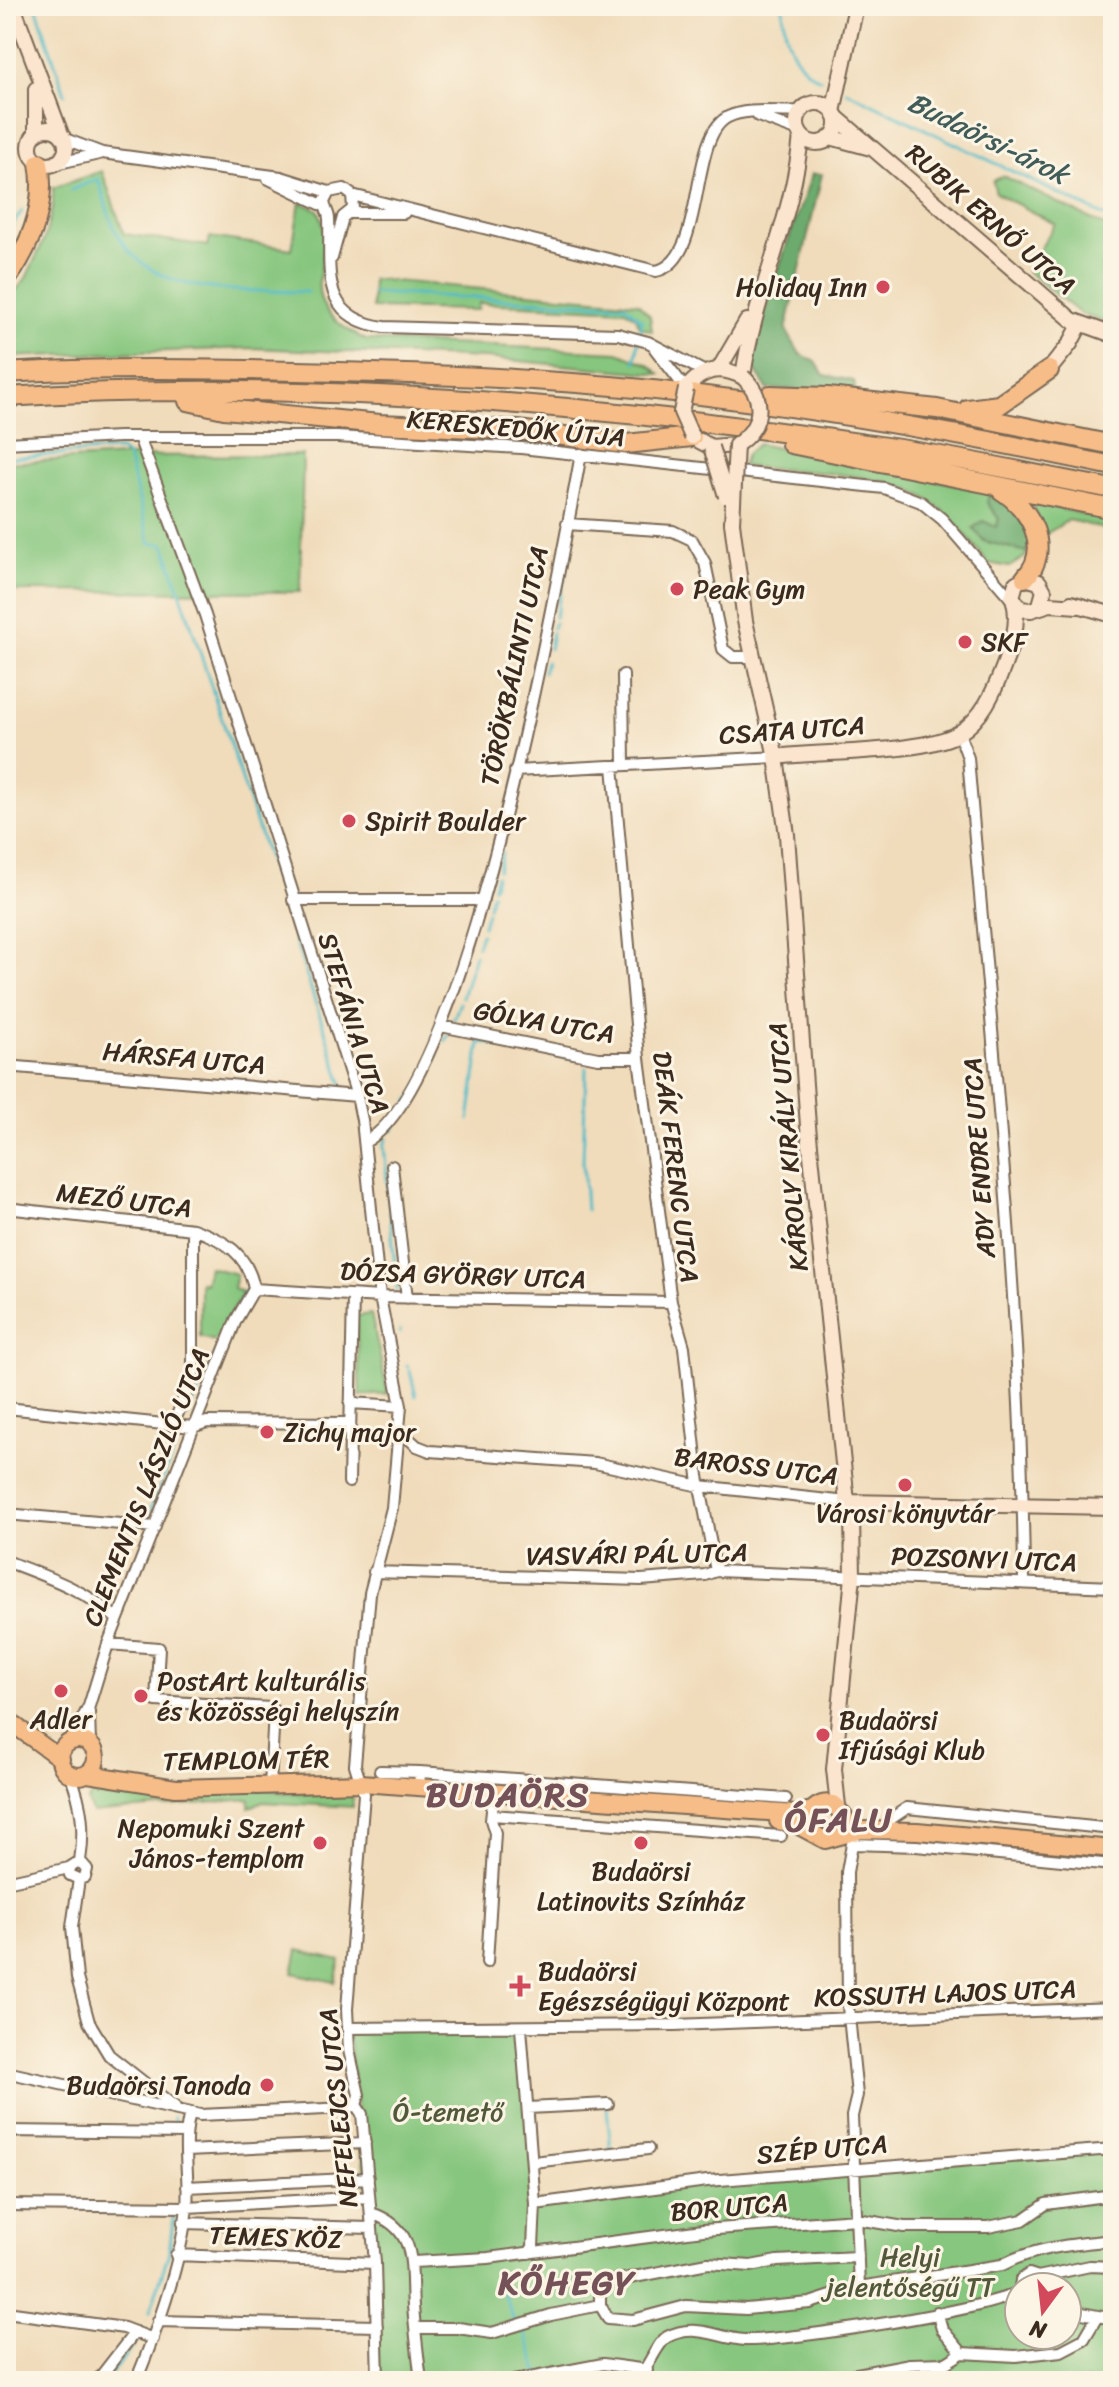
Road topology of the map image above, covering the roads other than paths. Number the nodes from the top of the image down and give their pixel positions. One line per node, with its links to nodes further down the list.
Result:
1 (13, 6): 4 (street)
2 (856, 6): 3 (street)
3 (844, 58): 5 (street); 7 (street)
4 (35, 73): 9 (street); 10 (street)
5 (807, 107): 6 (street); 7 (street); 8 (street)
6 (753, 114): 8 (street); 21 (street)
7 (834, 114): 11 (street); 12 (street, RUBIK ERNŐ UTCA)
8 (800, 133): 11 (street); 18 (street)
9 (36, 134): 10 (street); 14 (street)
10 (63, 136): 13 (street); 15 (street)
11 (826, 140): 12 (street, RUBIK ERNŐ UTCA); 18 (street)
12 (871, 148): 26 (street, RUBIK ERNŐ UTCA)
13 (102, 153): 15 (street); 16 (street)
14 (39, 163): 15 (street); 24 (highway)
15 (59, 163)
16 (258, 173): 17 (street); 20 (street)
17 (329, 192): 19 (street); 20 (street)
18 (793, 192): 25 (street)
19 (352, 195): 21 (street); 22 (street)
20 (327, 210): 22 (street); 23 (street)
21 (418, 214): 22 (street)
22 (346, 215): 23 (street)
23 (329, 275): 28 (street)
24 (6, 280)
25 (761, 292): 29 (street); 32 (street)
26 (1080, 325): 27 (street, RUBIK ERNŐ UTCA); 30 (street, RUBIK ERNŐ UTCA)
27 (1113, 335)
28 (648, 342): 29 (street); 33 (street)
29 (712, 370): 32 (street); 33 (street)
30 (1049, 370): 37 (highway)
31 (6, 373): 36 (highway)
32 (743, 377): 42 (street, bridge)
33 (686, 389): 40 (street, bridge)
34 (154, 394): 35 (highway); 38 (highway); 40 (highway)
35 (6, 397)
36 (736, 399): 37 (highway); 46 (highway)
37 (937, 409): 43 (highway)
38 (723, 425): 47 (highway); 48 (highway)
39 (139, 437): 41 (street, KERESKEDŐK ÚTJA); 45 (street, KERESKEDŐK ÚTJA); 64 (street, STEFÁNIA UTCA)
40 (692, 437): 44 (street, bridge)
41 (6, 443)
42 (736, 445): 44 (street); 50 (street, bridge)
43 (1113, 445)
44 (711, 447): 50 (street, bridge)
45 (581, 454): 51 (street, TÖRÖKBÁLINTI UTCA); 52 (street, KERESKEDŐK ÚTJA)
46 (1113, 466)
47 (992, 485): 49 (highway); 53 (highway)
48 (1113, 489)
49 (1113, 509)
50 (732, 523): 58 (street, KÁROLY KIRÁLY UTCA)
51 (567, 524): 58 (street); 63 (street, TÖRÖKBÁLINTI UTCA)
52 (987, 573): 53 (street); 54 (street, KERESKEDŐK ÚTJA)
53 (1022, 579): 54 (street); 55 (street)
54 (1014, 602): 55 (street); 57 (street)
55 (1038, 602): 56 (street); 57 (street)
56 (1113, 615)
57 (1013, 638): 60 (street)
58 (752, 657): 61 (street, KÁROLY KIRÁLY UTCA)
59 (623, 675): 62 (street, DEÁK FERENC UTCA)
60 (959, 733): 61 (street, CSATA UTCA); 89 (street, ADY ENDRE UTCA)
61 (776, 757): 62 (street, CSATA UTCA); 88 (street, KÁROLY KIRÁLY UTCA)
62 (619, 766): 63 (street, CSATA UTCA); 67 (street, DEÁK FERENC UTCA)
63 (515, 771): 65 (street, TÖRÖKBÁLINTI UTCA)
64 (293, 900): 65 (street); 69 (street, STEFÁNIA UTCA)
65 (483, 900): 66 (street, TÖRÖKBÁLINTI UTCA)
66 (441, 1026): 67 (street, GÓLYA UTCA); 70 (street, TÖRÖKBÁLINTI UTCA)
67 (639, 1058): 78 (street, DEÁK FERENC UTCA)
68 (6, 1066): 69 (street, HÁRSFA UTCA)
69 (357, 1096): 70 (street, STEFÁNIA UTCA)
70 (365, 1142): 76 (street, STEFÁNIA UTCA)
71 (392, 1166): 77 (street)
72 (6, 1208): 73 (street, MEZŐ UTCA)
73 (193, 1229): 74 (street, MEZŐ UTCA); 82 (street, CLEMENTIS LÁSZLÓ UTCA)
74 (254, 1289): 75 (street, DÓZSA GYÖRGY UTCA); 84 (street, CLEMENTIS LÁSZLÓ UTCA)
75 (353, 1296): 76 (street, DÓZSA GYÖRGY UTCA); 79 (street)
76 (380, 1297): 77 (street, DÓZSA GYÖRGY UTCA); 80 (street, STEFÁNIA UTCA)
77 (407, 1298): 78 (street, DÓZSA GYÖRGY UTCA)
78 (671, 1302): 87 (street, DEÁK FERENC UTCA)
79 (350, 1403): 80 (street); 83 (street)
80 (401, 1406): 85 (street, STEFÁNIA UTCA)
81 (6, 1408): 82 (street)
82 (174, 1423): 84 (street)
83 (348, 1423): 84 (street); 86 (street)
84 (193, 1427): 92 (street, CLEMENTIS LÁSZLÓ UTCA)
85 (400, 1431): 87 (street, BAROSS UTCA); 95 (street, STEFÁNIA UTCA)
86 (349, 1482)
87 (700, 1486): 88 (street, BAROSS UTCA); 94 (street, DEÁK FERENC UTCA)
88 (847, 1502): 89 (street, BAROSS UTCA); 96 (street, KÁROLY KIRÁLY UTCA)
89 (1024, 1505): 90 (street, BAROSS UTCA); 97 (street, ADY ENDRE UTCA)
90 (1113, 1507)
91 (6, 1514): 92 (street)
92 (155, 1527): 99 (street, CLEMENTIS LÁSZLÓ UTCA)
93 (6, 1561): 99 (street)
94 (716, 1571): 95 (street, VASVÁRI PÁL UTCA); 96 (street, VASVÁRI PÁL UTCA)
95 (374, 1572): 109 (street, STEFÁNIA UTCA)
96 (853, 1576): 97 (street, POZSONYI UTCA); 106 (street, KÁROLY KIRÁLY UTCA)
97 (1024, 1582): 98 (street, POZSONYI UTCA)
98 (1113, 1587)
99 (117, 1619): 100 (street, CLEMENTIS LÁSZLÓ UTCA)
100 (108, 1644): 101 (street, CLEMENTIS LÁSZLÓ UTCA); 110 (street)
101 (89, 1706): 104 (street, CLEMENTIS LÁSZLÓ UTCA); 105 (street, CLEMENTIS LÁSZLÓ UTCA)
102 (6, 1719): 103 (main road)
103 (23, 1729): 104 (main road); 105 (main road)
104 (69, 1740): 105 (main road); 105 (main road)
105 (81, 1765): 110 (main road, TEMPLOM TÉR); 124 (street, CLEMENTIS LÁSZLÓ UTCA)
106 (834, 1769): 113 (street, KÁROLY KIRÁLY UTCA); 115 (street, KÁROLY KIRÁLY UTCA)
107 (380, 1771): 108 (street)
108 (420, 1779): 109 (main road, TEMPLOM TÉR); 111 (main road, TEMPLOM TÉR); 112 (street)
109 (361, 1783): 110 (main road, TEMPLOM TÉR); 132 (street, NEFELEJCS UTCA)
110 (270, 1786)
111 (494, 1793): 114 (main road, TEMPLOM TÉR); 116 (street)
112 (786, 1799)
113 (816, 1807): 114 (main road); 115 (main road); 120 (main road)
114 (680, 1808): 120 (main road)
115 (841, 1810): 117 (main road); 122 (main road)
116 (492, 1815): 121 (street); 129 (street)
117 (888, 1825): 118 (street); 119 (main road)
118 (1113, 1829)
119 (917, 1831): 122 (main road); 123 (main road)
120 (811, 1832): 122 (main road)
121 (781, 1836)
122 (846, 1840): 125 (street); 131 (street)
123 (1113, 1849)
124 (80, 1861): 126 (street); 127 (street)
125 (1113, 1865)
126 (69, 1868): 127 (street); 128 (street)
127 (79, 1879): 137 (street)
128 (6, 1882)
129 (487, 1962)
130 (1113, 2008): 131 (street, KOSSUTH LAJOS UTCA)
131 (851, 2018): 133 (street, KOSSUTH LAJOS UTCA); 147 (street)
132 (347, 2028): 133 (street, KOSSUTH LAJOS UTCA); 136 (street, NEFELEJCS UTCA)
133 (521, 2028): 138 (street)
134 (6, 2072): 137 (street)
135 (608, 2104): 138 (street)
136 (356, 2105): 139 (street); 142 (street, NEFELEJCS UTCA)
137 (175, 2107): 139 (street)
138 (528, 2108): 146 (street)
139 (190, 2113): 141 (street)
140 (6, 2131): 141 (street)
141 (186, 2133): 145 (street)
142 (365, 2143): 145 (street); 148 (street, NEFELEJCS UTCA)
143 (648, 2149): 146 (street)
144 (1113, 2149): 147 (street, SZÉP UTCA)
145 (186, 2151): 149 (street)
146 (533, 2162): 152 (street)
147 (855, 2167): 152 (street, SZÉP UTCA); 156 (street)
148 (368, 2178): 149 (street); 151 (street, NEFELEJCS UTCA)
149 (187, 2187): 154 (street)
150 (1113, 2195): 156 (street, BOR UTCA)
151 (369, 2197): 154 (street); 155 (street, NEFELEJCS UTCA)
152 (535, 2204): 160 (street)
153 (6, 2205): 154 (street)
154 (187, 2207): 157 (street)
155 (371, 2213): 158 (street, NEFELEJCS UTCA); 163 (street)
156 (857, 2219): 160 (street, BOR UTCA); 162 (street)
157 (183, 2223): 158 (street); 161 (street)
158 (372, 2228): 164 (street, NEFELEJCS UTCA)
159 (1113, 2240): 167 (street)
160 (529, 2253): 163 (street, BOR UTCA)
161 (176, 2255): 164 (street, TEMES KÖZ); 175 (street)
162 (857, 2257): 167 (street); 169 (street)
163 (413, 2262): 177 (street)
164 (375, 2263): 176 (street, NEFELEJCS UTCA)
165 (1113, 2267): 166 (street)
166 (1074, 2271)
167 (859, 2287): 169 (street)
168 (1003, 2295): 171 (street)
169 (600, 2305): 177 (street)
170 (6, 2312): 178 (street)
171 (937, 2312): 180 (street); 181 (street)
172 (1083, 2314): 173 (street)
173 (1097, 2317): 174 (street); 180 (street)
174 (1113, 2319)
175 (158, 2321): 176 (street); 179 (street)
176 (377, 2326): 184 (street, NEFELEJCS UTCA)
177 (415, 2328): 185 (street)
178 (135, 2332): 179 (street); 182 (street)
179 (153, 2339): 183 (street)
180 (962, 2353): 188 (street)
181 (647, 2370): 186 (street); 187 (street)
182 (97, 2381)
183 (136, 2381)
184 (378, 2381)
185 (421, 2381)
186 (514, 2381)
187 (636, 2381)
188 (820, 2381)

